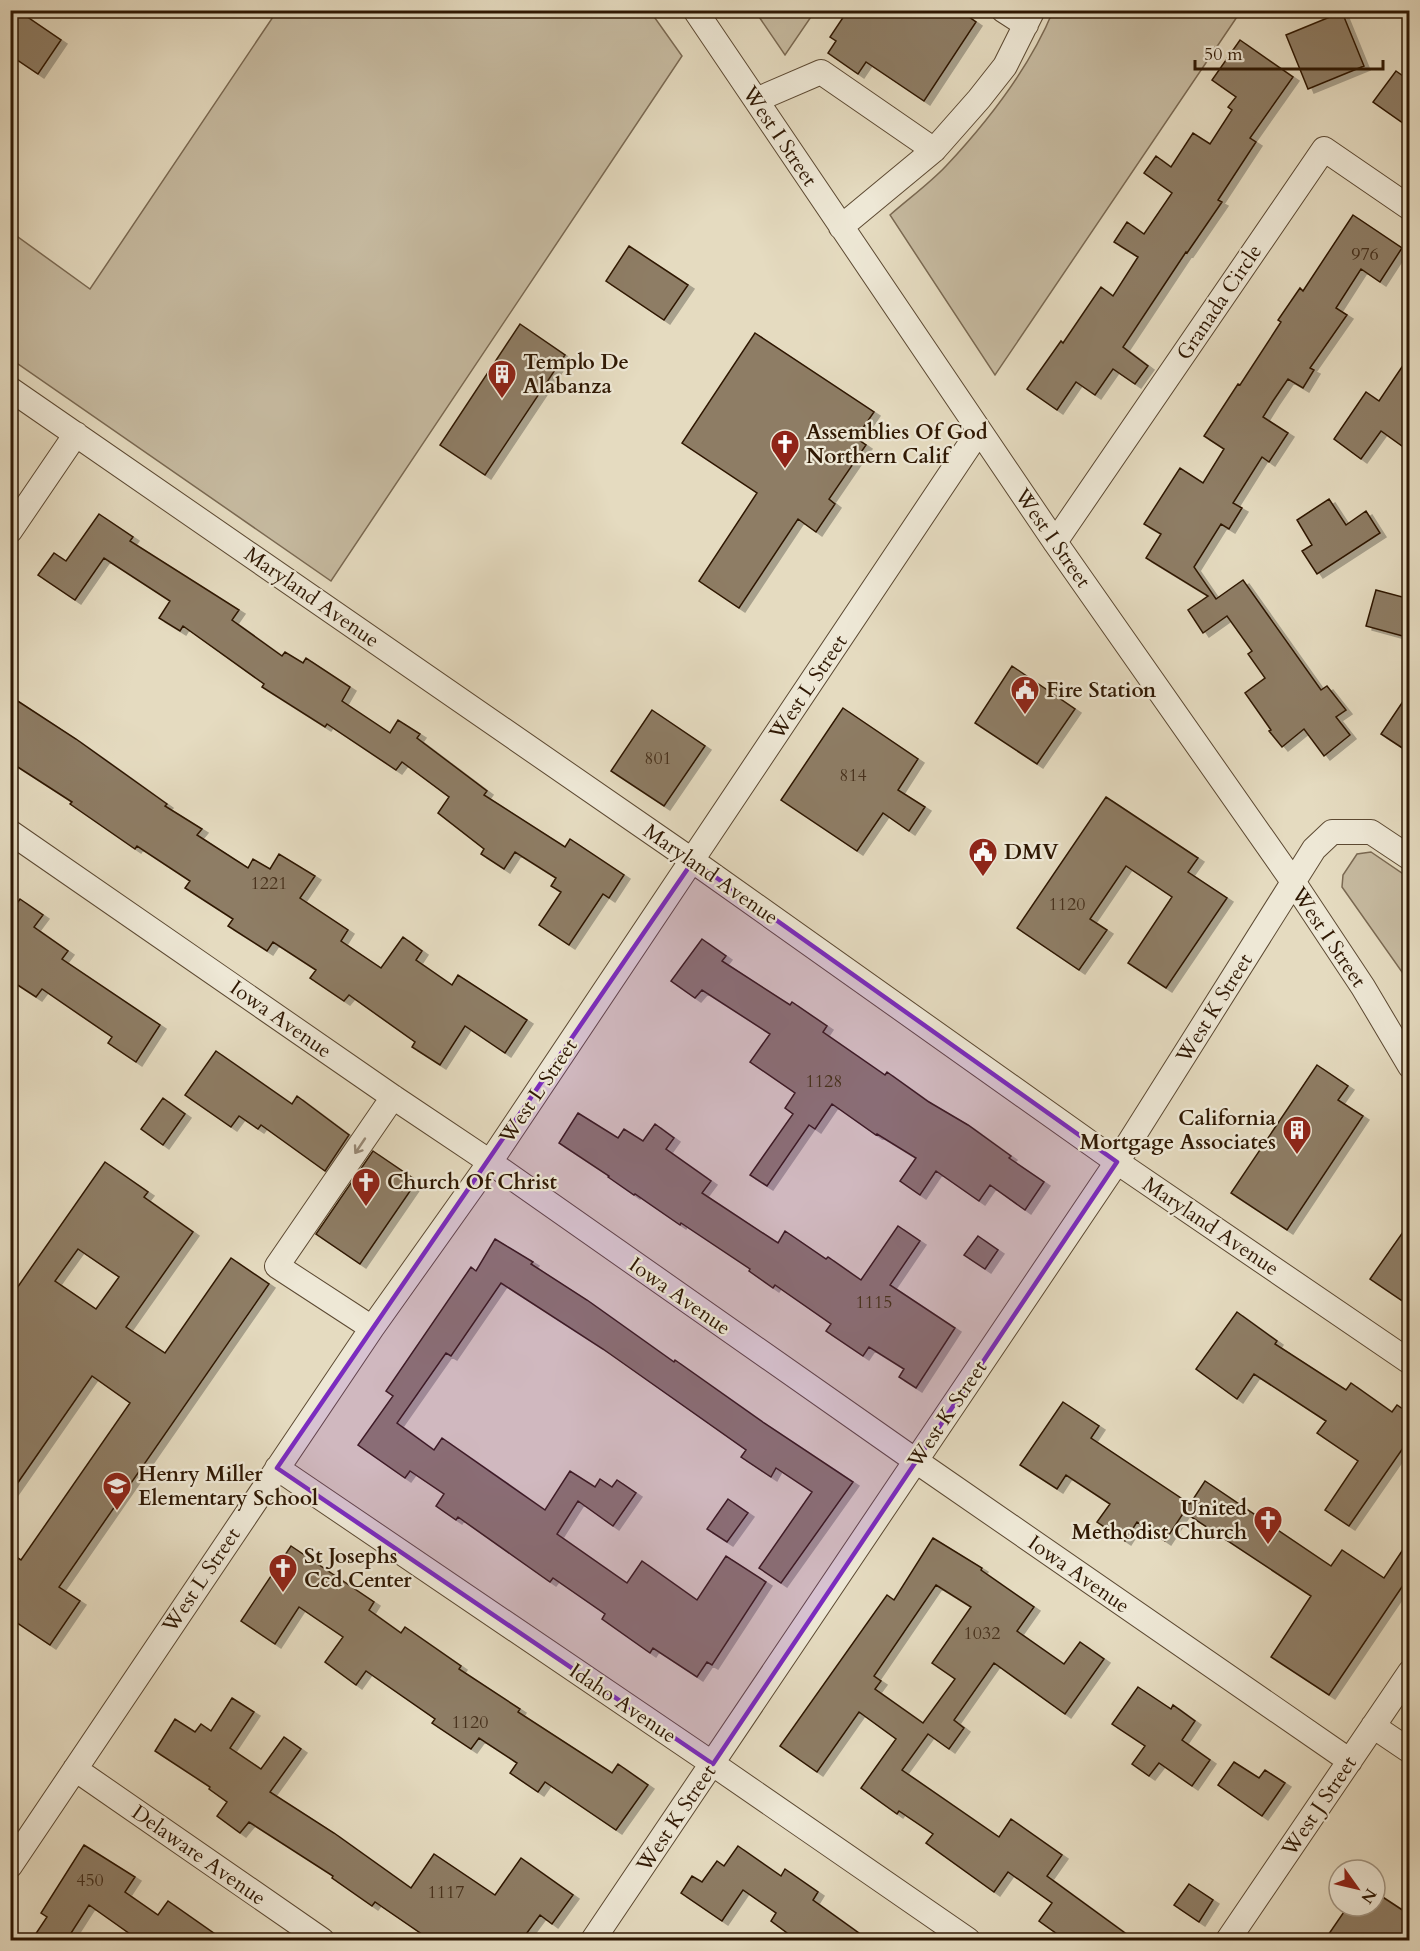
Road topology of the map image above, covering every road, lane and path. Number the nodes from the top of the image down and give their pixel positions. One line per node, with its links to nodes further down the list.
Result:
1 (695, 10): 4 (street, West I Street)
2 (1003, 10): 3 (street)
3 (1029, 18): 5 (street)
4 (756, 100): 5 (street); 7 (street, West I Street)
5 (934, 150): 7 (street)
6 (1410, 208): 12 (street, Granada Circle)
7 (841, 227): 9 (street, West I Street)
8 (13, 394): 10 (street, Maryland Avenue)
9 (979, 431): 12 (street, West I Street); 15 (street, West L Street)
10 (76, 434): 11 (street); 15 (street, Maryland Avenue)
11 (10, 531)
12 (1055, 542): 16 (street, West I Street)
13 (10, 832): 18 (street, Iowa Avenue)
14 (1410, 858): 16 (street, West K Street)
15 (693, 861): 19 (street, West L Street); 20 (street, Maryland Avenue)
16 (1294, 883): 17 (street, West I Street); 20 (street, West K Street)
17 (1410, 1066)
18 (393, 1097): 19 (street, Iowa Avenue); 21 (street, one-way to 21)
19 (490, 1162): 21 (street, West L Street); 23 (street, Iowa Avenue)
20 (1117, 1162): 22 (street, Maryland Avenue); 23 (street, West K Street)
21 (372, 1328): 24 (street, West L Street)
22 (1410, 1362)
23 (916, 1461): 28 (street, Iowa Avenue); 29 (street, West K Street)
24 (277, 1468): 29 (street, Idaho Avenue); 30 (street, West L Street)
25 (1410, 1672): 26 (street, West J Street)
26 (1373, 1726): 27 (street); 28 (street, West J Street)
27 (1410, 1751)
28 (1350, 1761): 35 (street, West J Street)
29 (712, 1764): 33 (street, West K Street); 34 (street, Idaho Avenue)
30 (75, 1769): 31 (street, West L Street); 32 (street, Delaware Avenue)
31 (10, 1866)
32 (322, 1941)
33 (593, 1941)
34 (968, 1941)
35 (1228, 1941)

